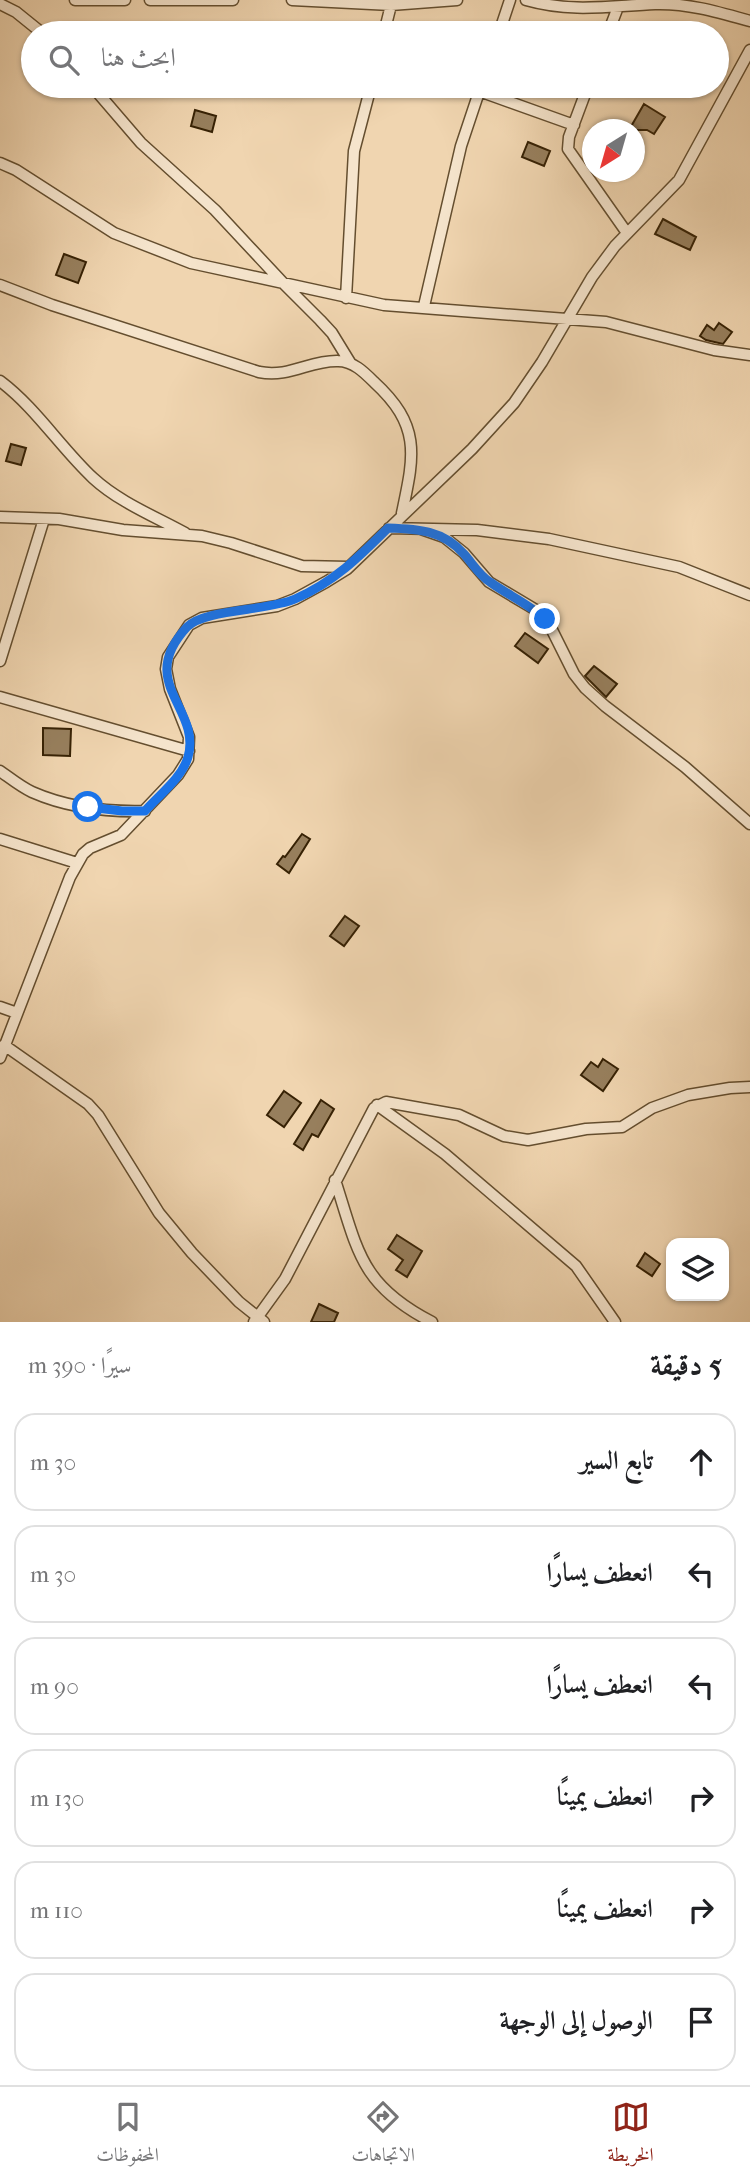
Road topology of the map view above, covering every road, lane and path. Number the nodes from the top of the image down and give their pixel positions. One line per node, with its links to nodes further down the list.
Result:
1 (75, 0): 2 (street)
2 (125, 0)
3 (149, 0): 9 (street)
4 (233, 0): 9 (street)
5 (292, 0): 12 (street)
6 (457, 0): 12 (street)
7 (510, 0): 16 (street)
8 (526, 0): 11 (street)
9 (215, 1)
10 (0, 4): 14 (street)
11 (575, 4): 13 (street)
12 (391, 5): 15 (street)
13 (618, 7): 17 (street); 18 (street)
14 (27, 21)
15 (387, 21)
16 (503, 21)
17 (613, 21)
18 (750, 21)
19 (750, 50): 20 (street)
20 (729, 88)
21 (102, 98): 30 (street)
22 (368, 98): 32 (street)
23 (477, 98): 33 (street)
24 (505, 98): 27 (street)
25 (583, 98): 27 (street)
26 (724, 98): 29 (street)
27 (573, 125): 29 (street)
28 (0, 163): 30 (street)
29 (627, 233): 34 (street)
30 (284, 284): 32 (street); 36 (street)
31 (0, 285): 36 (street)
32 (346, 298): 33 (street)
33 (424, 306): 34 (street)
34 (567, 318): 35 (street); 38 (street)
35 (750, 355)
36 (351, 364): 38 (street)
37 (0, 381): 43 (street)
38 (402, 515): 41 (street)
39 (0, 517): 40 (street)
40 (44, 519): 43 (street); 46 (street)
41 (388, 528): 42 (street); 44 (street)
42 (421, 529): 45 (street); 51 (street)
43 (188, 534): 44 (street)
44 (349, 567): 48 (street)
45 (750, 595)
46 (0, 661)
47 (0, 697): 48 (street)
48 (190, 751): 50 (street)
49 (0, 771): 50 (street)
50 (145, 811): 53 (street)
51 (750, 824)
52 (0, 839): 53 (street)
53 (77, 863): 55 (street)
54 (0, 1007): 55 (street)
55 (17, 1013): 56 (street)
56 (4, 1045): 57 (street); 61 (street)
57 (0, 1058)
58 (750, 1087): 59 (street)
59 (377, 1105): 60 (street); 63 (street)
60 (335, 1180): 61 (street); 62 (street)
61 (258, 1320)
62 (432, 1322)
63 (615, 1322)

